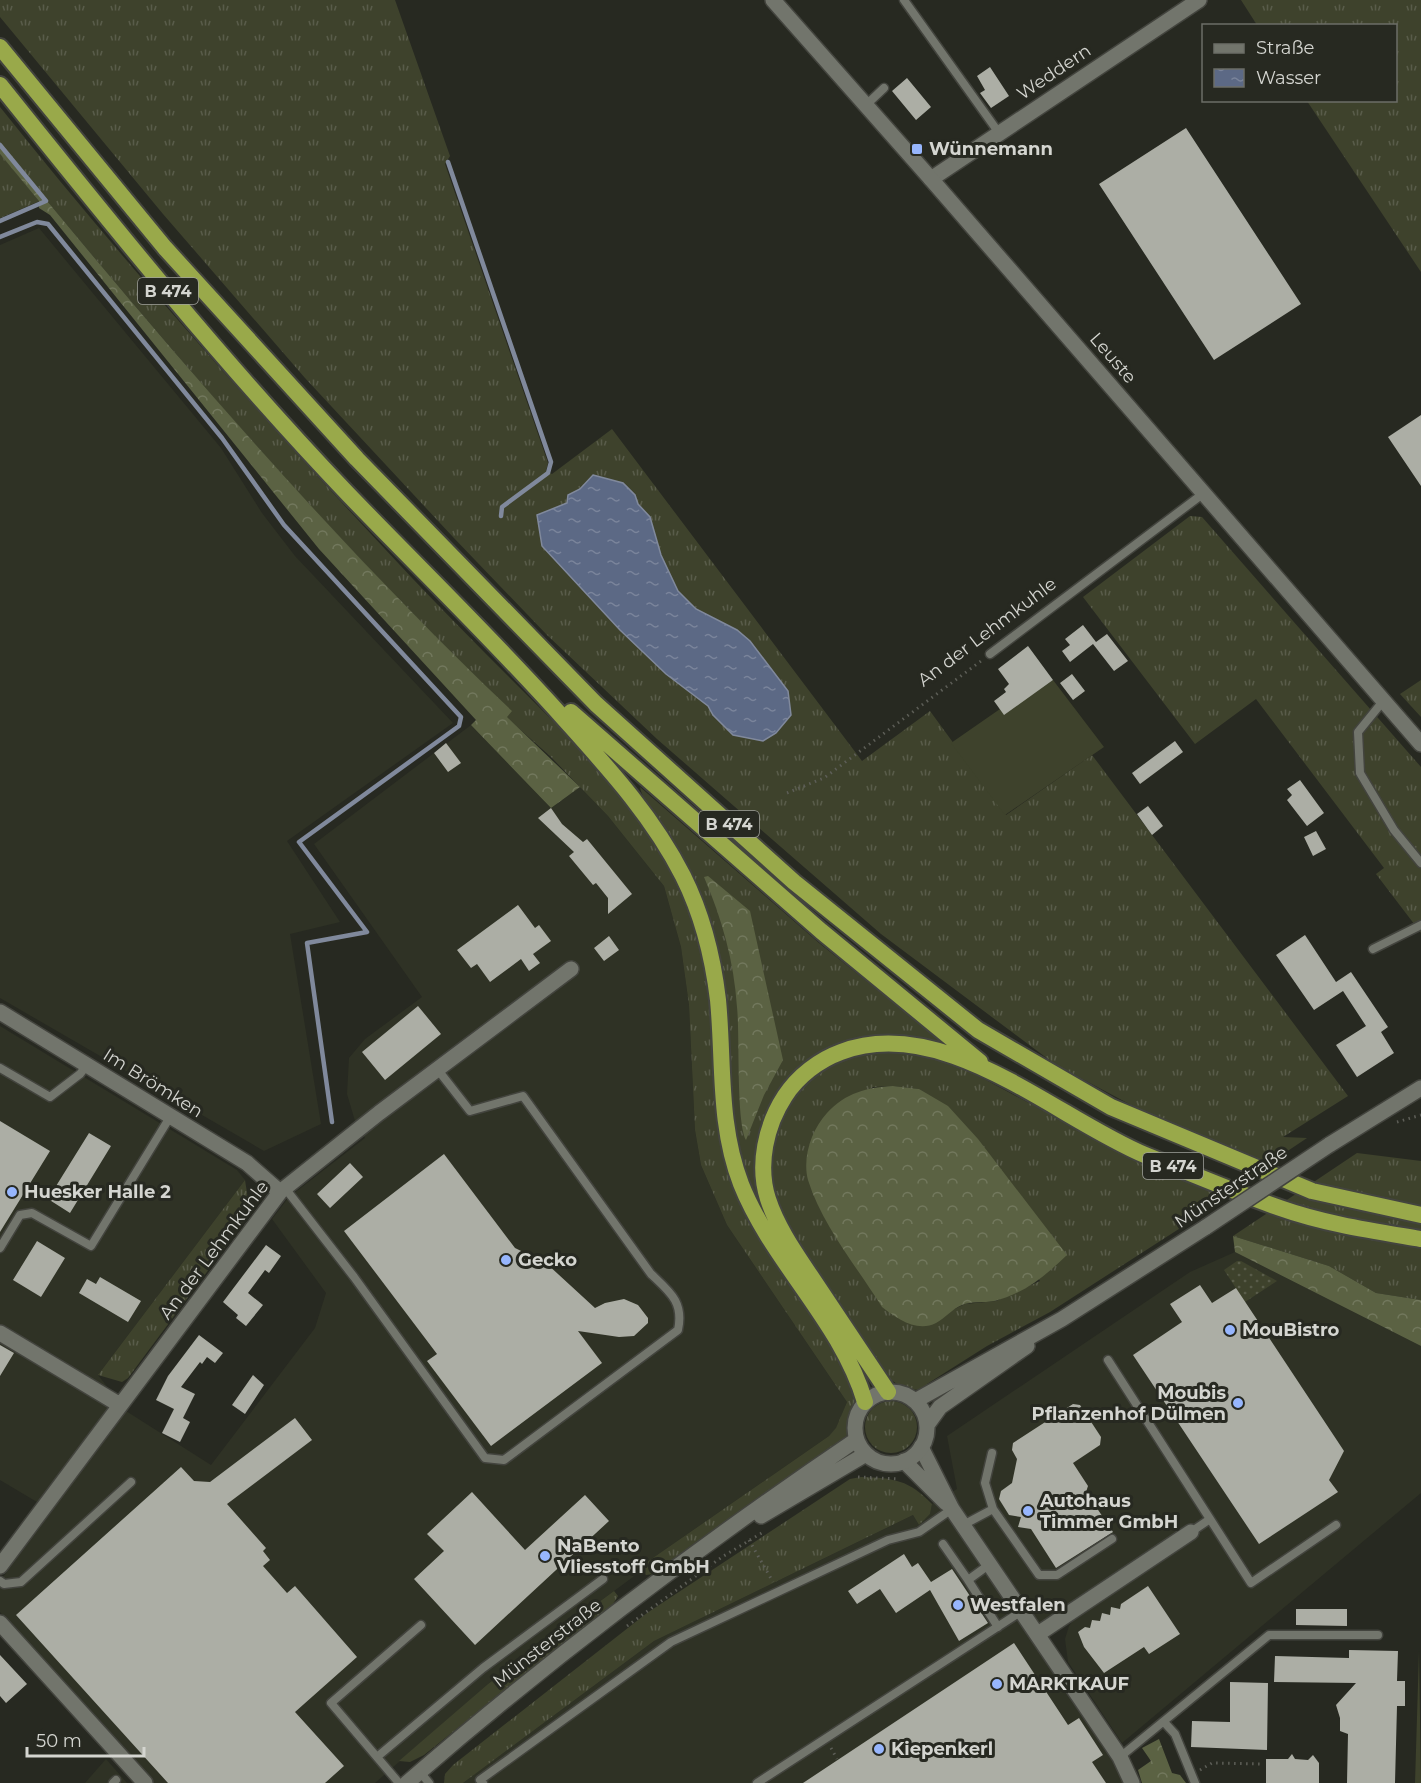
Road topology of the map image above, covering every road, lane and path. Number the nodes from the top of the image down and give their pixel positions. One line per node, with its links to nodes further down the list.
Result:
1 (773, 0): 7 (street, Leuste)
2 (904, 0): 8 (lane)
3 (1199, 0): 8 (street, Weddern)
4 (0, 47): 28 (highway, B 474)
5 (0, 86): 12 (highway, B 474)
6 (885, 88): 7 (lane)
7 (865, 106): 9 (street, Leuste)
8 (999, 133): 9 (street, Weddern)
9 (932, 179): 10 (street, Leuste)
10 (1204, 493): 11 (lane, An der Lehmkuhle); 13 (street, Leuste)
11 (990, 654): 15 (path, An der Lehmkuhle)
12 (515, 664): 24 (highway, B 474); 36 (highway)
13 (1384, 700): 14 (street, Leuste); 16 (lane)
14 (1421, 744)
15 (787, 793)
16 (1421, 863)
17 (1421, 925): 18 (lane)
18 (1373, 949)
19 (571, 969): 23 (street, An der Lehmkuhle)
20 (0, 1012): 21 (street, Im Brömken)
21 (87, 1065): 22 (lane); 26 (street, Im Brömken)
22 (0, 1068)
23 (438, 1070): 27 (street, An der Lehmkuhle); 27 (lane)
24 (992, 1072): 29 (highway, B 474); 34 (highway)
25 (1421, 1088): 31 (street, Münsterstraße, bridge)
26 (171, 1117): 27 (street, Im Brömken); 30 (lane)
27 (283, 1190): 37 (street, An der Lehmkuhle)
28 (1421, 1215)
29 (1421, 1239)
30 (0, 1248)
31 (1062, 1318): 35 (street, Münsterstraße); 38 (street, Münsterstraße)
32 (0, 1333): 37 (street)
33 (1108, 1360): 49 (lane)
34 (888, 1392): 35 (street); 36 (street)
35 (915, 1401): 38 (street)
36 (865, 1402): 39 (street)
37 (120, 1405): 59 (street, An der Lehmkuhle)
38 (927, 1425): 40 (street)
39 (856, 1440): 42 (street); 55 (street, Münsterstraße)
40 (921, 1447): 43 (street); 47 (street)
41 (992, 1453): 48 (lane)
42 (866, 1454): 43 (street); 55 (street, Münsterstraße)
43 (904, 1461): 44 (street)
44 (920, 1477): 45 (path); 47 (street)
45 (855, 1478)
46 (131, 1482): 62 (lane)
47 (952, 1509): 50 (street); 63 (lane)
48 (993, 1509): 50 (lane); 54 (lane)
49 (1210, 1519): 51 (lane); 53 (lane)
50 (963, 1525): 58 (street)
51 (1336, 1525)
52 (768, 1529): 56 (path)
53 (1191, 1532): 69 (street)
54 (1112, 1539)
55 (716, 1540): 75 (street, Münsterstraße)
56 (749, 1540): 63 (path); 67 (path)
57 (943, 1544): 61 (lane)
58 (990, 1564): 61 (lane); 64 (street)
59 (0, 1566)
60 (603, 1579): 72 (lane)
61 (968, 1580): 68 (lane)
62 (0, 1581)
63 (779, 1592): 80 (lane)
64 (1022, 1611): 68 (lane); 69 (street)
65 (0, 1623): 77 (street)
66 (421, 1624): 72 (lane)
67 (625, 1627)
68 (998, 1627): 81 (lane)
69 (1038, 1634): 73 (street)
70 (1378, 1635): 71 (lane)
71 (1164, 1722): 73 (lane); 76 (lane)
72 (377, 1757): 78 (lane)
73 (1120, 1757): 82 (street)
74 (1260, 1764): 76 (path)
75 (425, 1778): 79 (street, Münsterstraße)
76 (1193, 1779)
77 (145, 1783)
78 (399, 1783)
79 (407, 1783)
80 (483, 1783)
81 (757, 1783)
82 (1132, 1783)

